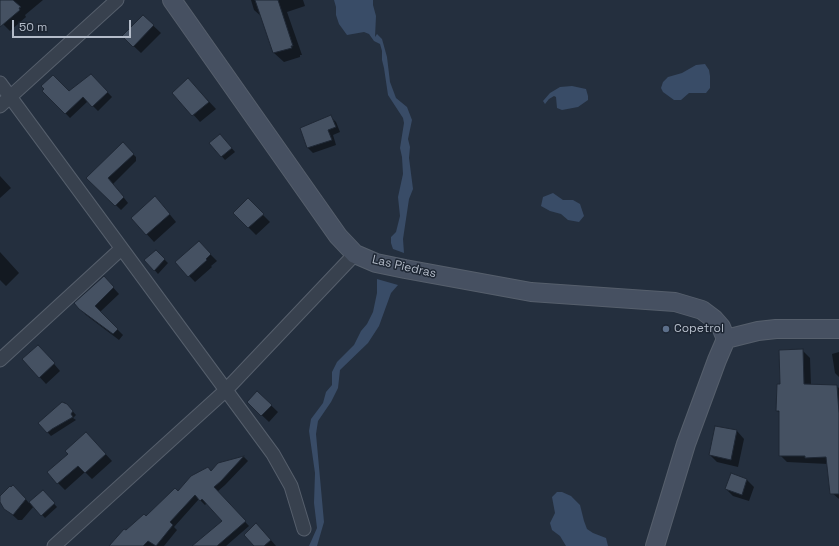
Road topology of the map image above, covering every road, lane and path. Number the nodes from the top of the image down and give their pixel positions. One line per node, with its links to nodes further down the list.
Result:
1 (117, 0): 4 (street)
2 (172, 0): 7 (street, Las Piedras)
3 (0, 83): 4 (street)
4 (10, 97): 5 (street); 6 (street)
5 (0, 106)
6 (121, 249): 10 (street); 11 (street)
7 (355, 254): 9 (street, Las Piedras); 11 (street)
8 (839, 329): 9 (street)
9 (726, 339): 14 (street)
10 (0, 360)
11 (226, 390): 12 (street); 13 (street)
12 (304, 529)
13 (54, 546)
14 (655, 546)

